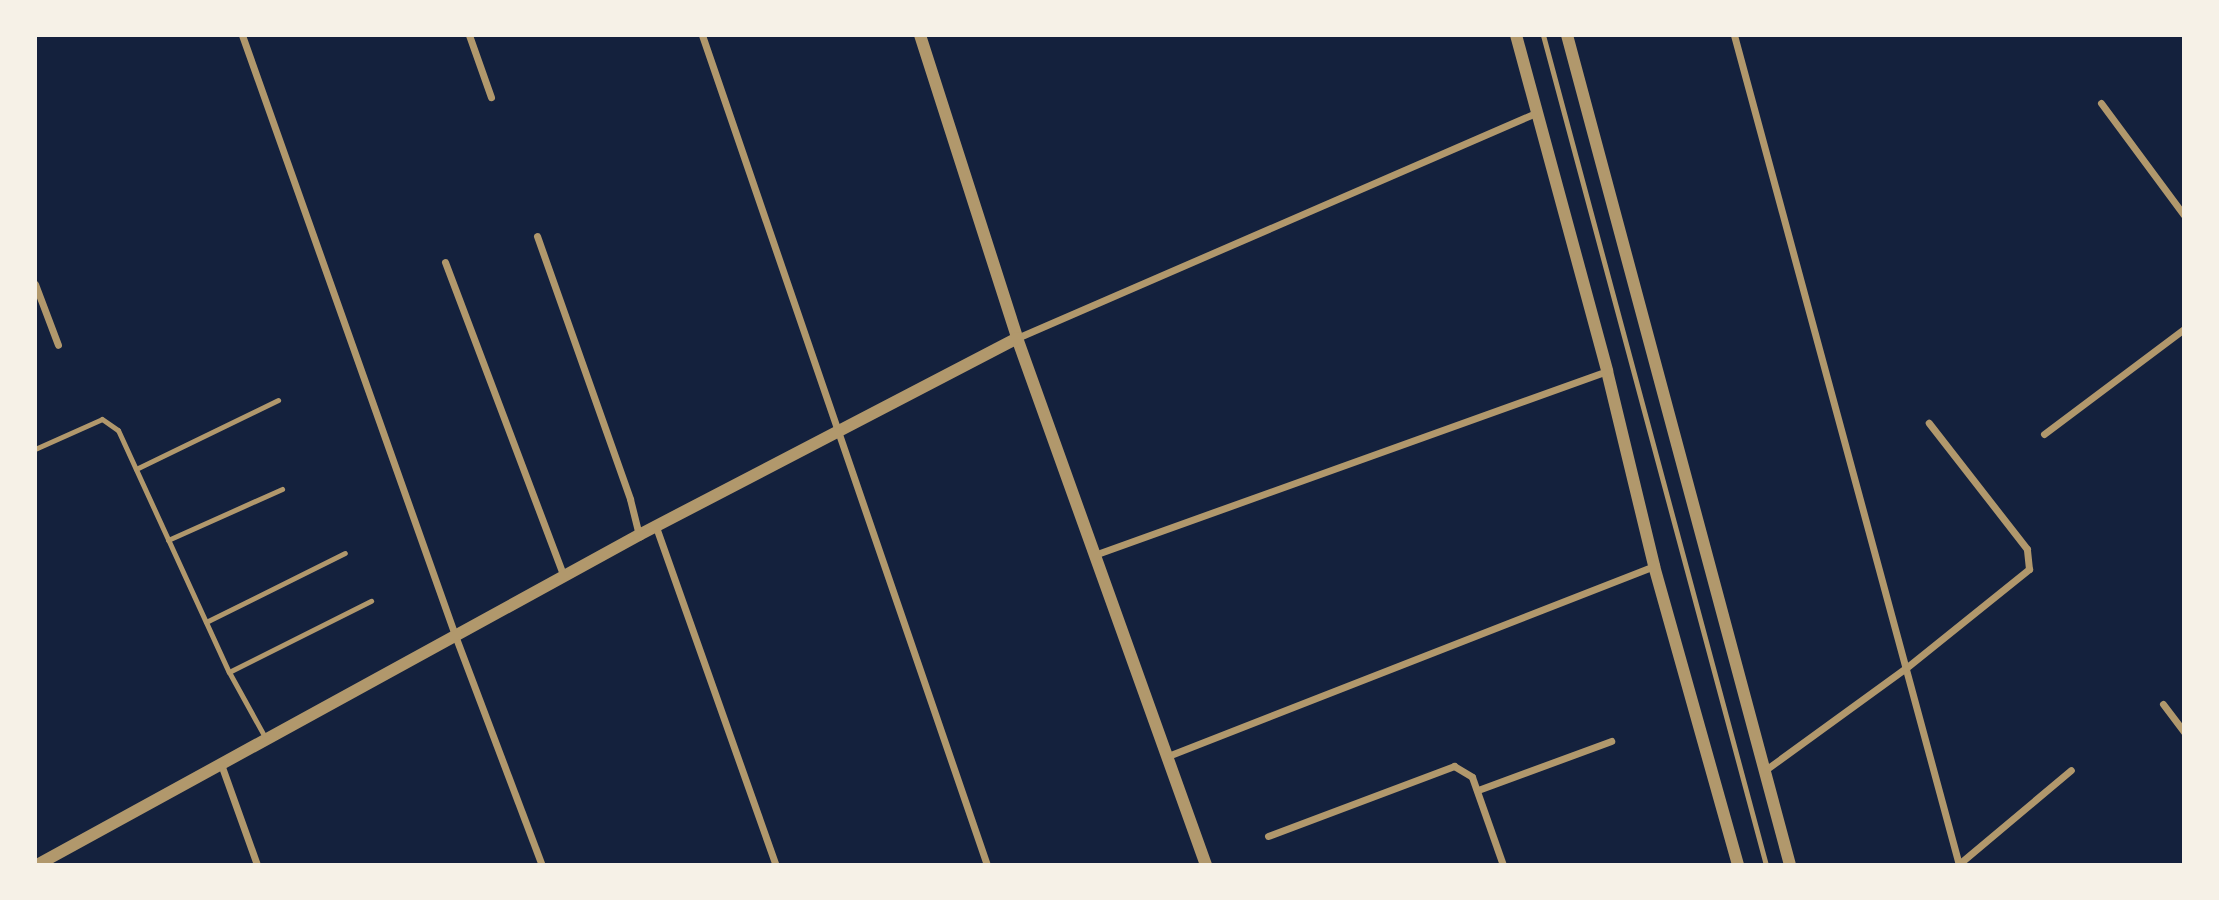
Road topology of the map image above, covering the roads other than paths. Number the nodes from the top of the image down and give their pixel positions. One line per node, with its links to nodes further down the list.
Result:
1 (242, 35): 36 (street)
2 (469, 35): 9 (street)
3 (702, 35): 23 (street)
4 (920, 35): 17 (street)
5 (1516, 35): 11 (street)
6 (1543, 35): 58 (lane)
7 (1567, 35): 46 (street)
8 (1734, 35): 37 (street)
9 (491, 97)
10 (2101, 103): 12 (street)
11 (1538, 112): 17 (street); 19 (street)
12 (2184, 215)
13 (537, 236): 28 (street)
14 (445, 261): 33 (street)
15 (35, 284): 18 (street)
16 (2184, 329): 22 (street)
17 (1017, 338): 23 (street); 31 (street)
18 (58, 345)
19 (1607, 371): 31 (street); 32 (street)
20 (278, 400): 25 (lane)
21 (1929, 423): 37 (street)
22 (2044, 434)
23 (836, 435): 27 (street); 54 (street)
24 (35, 449): 25 (lane)
25 (136, 470): 29 (lane)
26 (282, 489): 29 (lane)
27 (656, 527): 28 (street); 53 (street)
28 (639, 536): 33 (street)
29 (168, 540): 35 (lane)
30 (345, 553): 35 (lane)
31 (1097, 555): 43 (street)
32 (1654, 566): 43 (street); 57 (street)
33 (564, 577): 36 (street)
34 (371, 600): 38 (lane)
35 (206, 622): 38 (lane)
36 (456, 638): 42 (street); 52 (street)
37 (1906, 668): 46 (street); 49 (street)
38 (229, 672): 42 (lane)
39 (2163, 704): 40 (street)
40 (2184, 732)
41 (1612, 741): 47 (street)
42 (268, 742): 44 (street)
43 (1168, 756): 55 (street)
44 (222, 767): 50 (street); 51 (street)
45 (2071, 770): 49 (street)
46 (1764, 771): 59 (street)
47 (1478, 790): 48 (street); 56 (street)
48 (1268, 836)
49 (1959, 864)
50 (37, 865)
51 (257, 865)
52 (542, 865)
53 (776, 865)
54 (987, 865)
55 (1206, 865)
56 (1503, 865)
57 (1738, 865)
58 (1766, 865)
59 (1790, 865)

